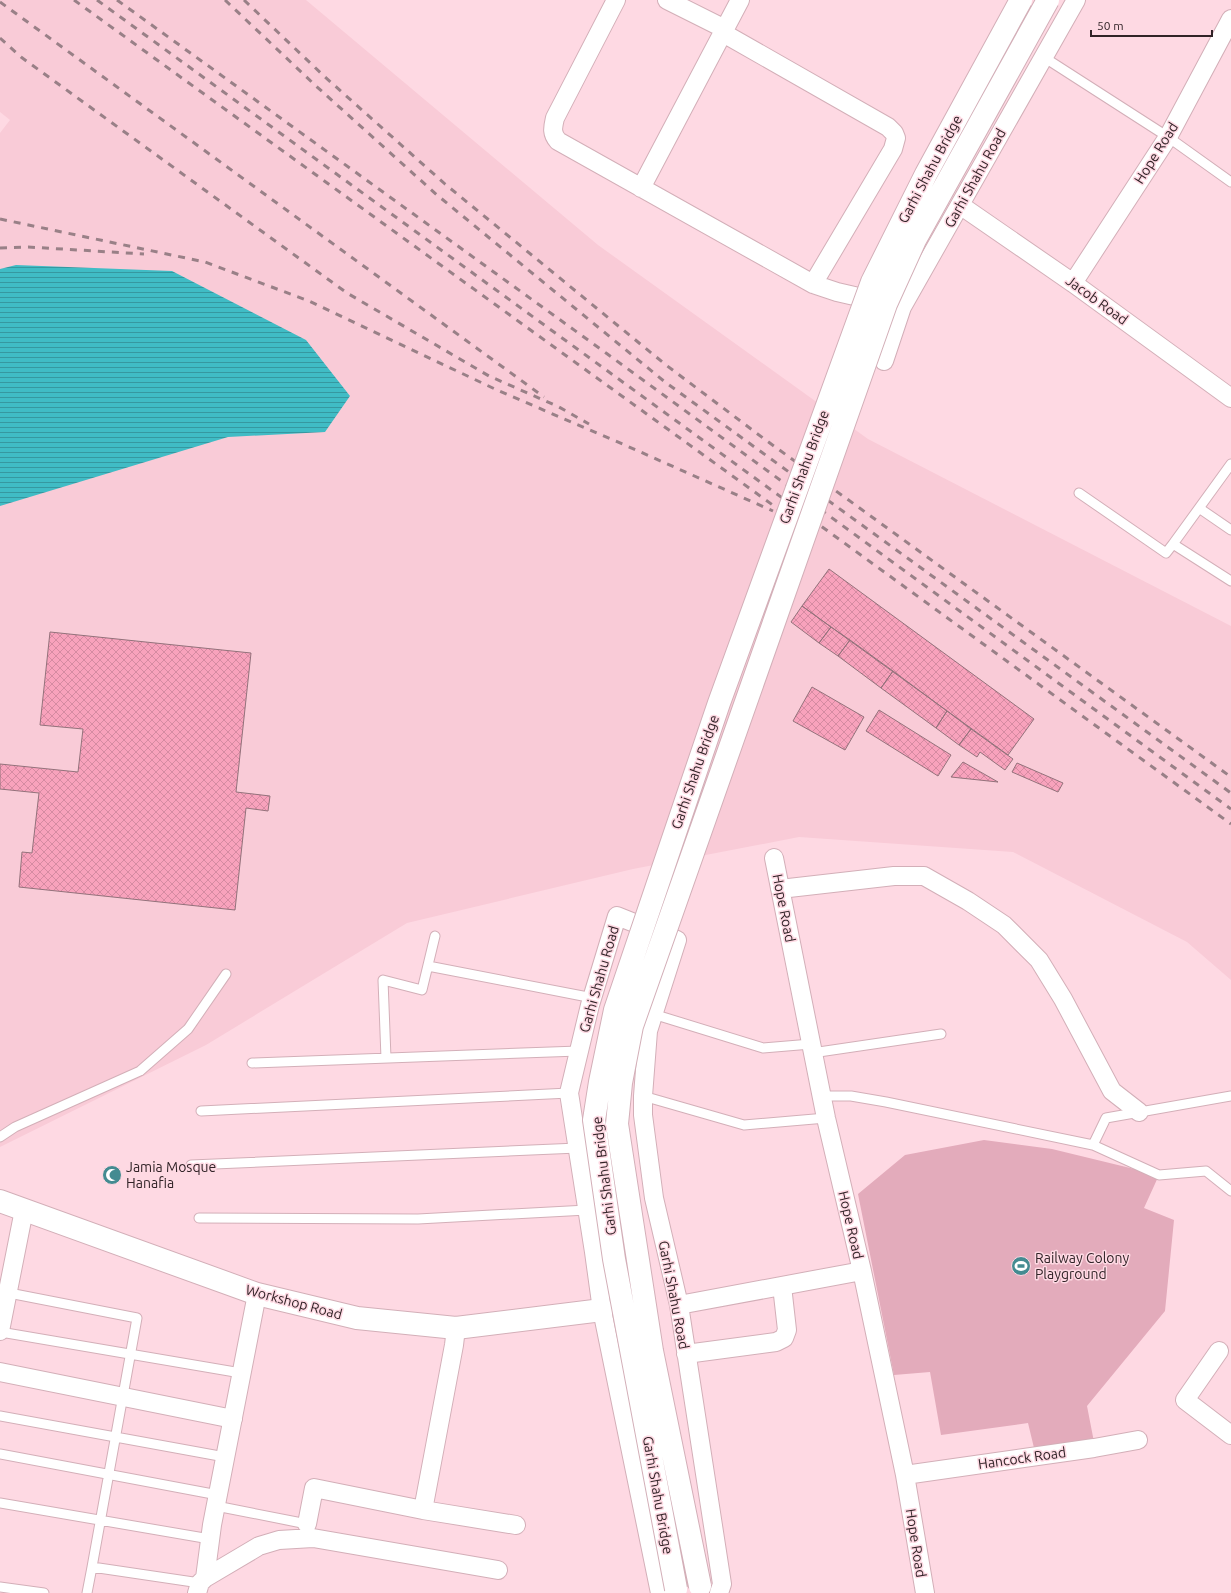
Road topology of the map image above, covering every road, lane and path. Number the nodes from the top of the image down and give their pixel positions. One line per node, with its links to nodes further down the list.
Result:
1 (616, 0): 14 (street)
2 (667, 0): 10 (street)
3 (740, 0): 10 (street)
4 (1021, 0): 90 (main road, Garhi Shahu Bridge, bridge)
5 (1040, 0): 8 (street)
6 (1048, 0): 89 (main road, Garhi Shahu Bridge, bridge)
7 (1076, 0): 8 (street, Garhi Shahu Road)
8 (1066, 16): 11 (street, Garhi Shahu Road)
9 (1231, 19): 12 (street, Hope Road)
10 (724, 31): 14 (street); 17 (street)
11 (1042, 56): 12 (lane); 15 (street, Garhi Shahu Road)
12 (1168, 136): 13 (lane); 16 (street, Hope Road)
13 (1231, 182)
14 (641, 188): 17 (street)
15 (960, 205): 16 (street, Jacob Road); 18 (street, Garhi Shahu Road)
16 (1073, 282): 20 (street, Jacob Road)
17 (813, 284): 18 (street)
18 (902, 306): 19 (street, Garhi Shahu Road)
19 (884, 361)
20 (1231, 398)
21 (1231, 464): 23 (lane)
22 (1079, 494): 25 (lane)
23 (1199, 508): 24 (lane); 25 (lane)
24 (1231, 530)
25 (1173, 544): 26 (lane)
26 (1231, 580)
27 (774, 858): 28 (street, Hope Road)
28 (780, 889): 35 (street, Hope Road); 44 (street)
29 (435, 936): 30 (lane)
30 (428, 966): 32 (lane); 37 (lane)
31 (226, 974): 46 (lane)
32 (592, 998): 33 (street, Garhi Shahu Road); 36 (street, Garhi Shahu Road)
33 (653, 1014): 35 (lane); 40 (street, Garhi Shahu Road)
34 (941, 1034): 35 (lane)
35 (812, 1048): 41 (street, Hope Road)
36 (579, 1050): 37 (lane); 39 (street, Garhi Shahu Road)
37 (386, 1058): 38 (lane)
38 (252, 1063)
39 (569, 1093): 43 (lane); 48 (street, Garhi Shahu Road)
40 (643, 1096): 45 (lane); 59 (street, Garhi Shahu Road)
41 (821, 1096): 45 (street, Hope Road); 47 (lane)
42 (1231, 1096): 44 (lane)
43 (201, 1111)
44 (1139, 1112): 47 (lane)
45 (826, 1118): 55 (street, Hope Road)
46 (0, 1137)
47 (1093, 1145): 50 (lane)
48 (578, 1148): 49 (lane); 53 (street, Garhi Shahu Road)
49 (191, 1165)
50 (1231, 1191)
51 (0, 1198): 52 (main road, Workshop Road)
52 (24, 1210): 57 (street); 58 (main road, Workshop Road)
53 (587, 1210): 54 (lane); 60 (street, Garhi Shahu Road)
54 (199, 1218)
55 (862, 1271): 56 (street); 77 (street, Hope Road)
56 (782, 1286): 59 (street); 65 (street)
57 (4, 1292): 62 (street); 64 (lane)
58 (257, 1294): 61 (main road, Workshop Road); 67 (street)
59 (679, 1305): 65 (street, Garhi Shahu Road)
60 (602, 1310): 61 (main road, Workshop Road); 90 (street, Garhi Shahu Road)
61 (456, 1328): 80 (street)
62 (0, 1331): 64 (lane)
63 (1219, 1351): 71 (street)
64 (131, 1354): 67 (lane); 68 (lane)
65 (686, 1354): 89 (street, Garhi Shahu Road)
66 (0, 1372): 68 (street)
67 (241, 1373): 70 (street)
68 (123, 1397): 70 (street); 72 (lane)
69 (0, 1416): 72 (lane)
70 (233, 1419): 75 (street)
71 (1231, 1435)
72 (116, 1437): 75 (lane); 76 (lane)
73 (1138, 1440): 77 (street, Hancock Road)
74 (0, 1454): 76 (lane)
75 (225, 1457): 78 (street)
76 (109, 1474): 78 (lane); 81 (lane)
77 (905, 1476): 93 (street, Hope Road)
78 (217, 1500): 82 (lane); 84 (street)
79 (0, 1503): 81 (lane)
80 (423, 1510): 82 (street); 83 (street)
81 (101, 1520): 84 (lane); 85 (lane)
82 (307, 1524)
83 (516, 1525)
84 (210, 1539): 87 (street)
85 (92, 1567): 87 (lane); 92 (lane)
86 (498, 1570): 87 (street)
87 (201, 1585)
88 (0, 1587): 91 (lane)
89 (707, 1591)
90 (671, 1592)
91 (44, 1593)
92 (88, 1593)
93 (925, 1593)

